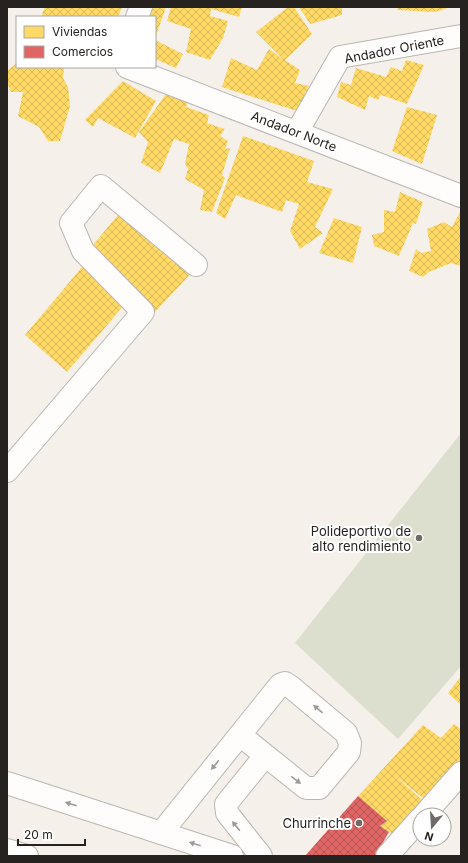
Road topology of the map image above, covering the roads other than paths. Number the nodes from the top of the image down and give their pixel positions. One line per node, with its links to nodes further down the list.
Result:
1 (461, 36): 3 (street, Andador Oriente)
2 (129, 68): 3 (street, Andador Norte)
3 (297, 132): 4 (street, Andador Norte)
4 (461, 196)
5 (196, 265): 6 (street)
6 (7, 471)
7 (240, 735): 8 (street); 8 (street, one-way to 7); 13 (street, one-way to 13)
8 (265, 756): 17 (street, one-way to 8)
9 (461, 773): 11 (street)
10 (7, 783): 13 (street, one-way to 10)
11 (431, 807)
12 (412, 828): 18 (street)
13 (160, 833): 16 (street, one-way to 13)
14 (7, 850): 15 (street)
15 (27, 856)
16 (232, 856)
17 (261, 856)
18 (387, 856)

